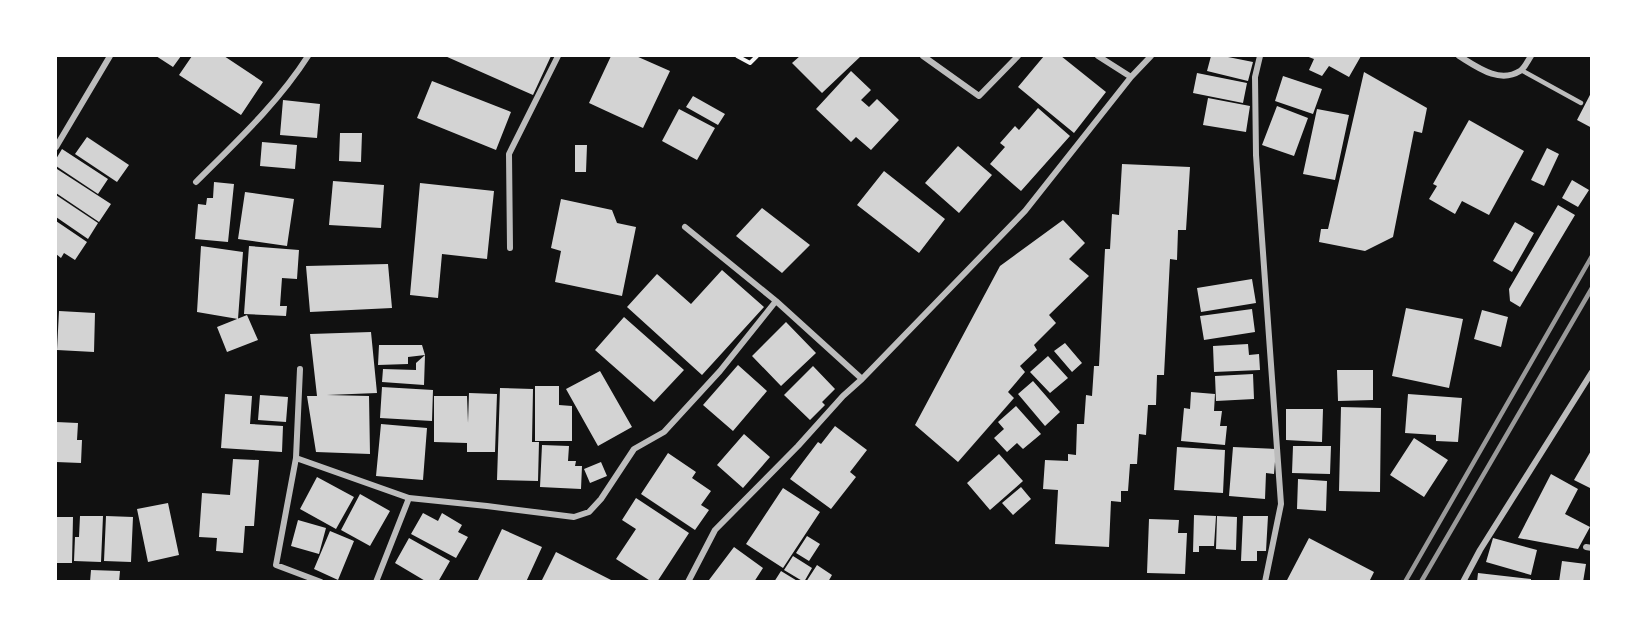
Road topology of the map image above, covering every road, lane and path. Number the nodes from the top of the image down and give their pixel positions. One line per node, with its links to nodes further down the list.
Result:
1 (110, 56): 16 (street)
2 (308, 56): 17 (street)
3 (558, 56): 19 (street)
4 (737, 56): 5 (path)
5 (757, 56)
6 (923, 56): 7 (street)
7 (1018, 56)
8 (1098, 56): 14 (street)
9 (1151, 56): 14 (street)
10 (1260, 56): 29 (street)
11 (1459, 56): 13 (street)
12 (1532, 56): 13 (street)
13 (1521, 70): 15 (lane)
14 (1131, 77): 23 (street)
15 (1581, 104)
16 (56, 147)
17 (196, 182)
18 (685, 227): 20 (street)
19 (510, 248)
20 (776, 301): 23 (street); 25 (street)
21 (300, 369): 24 (street)
22 (1592, 372): 30 (street)
23 (862, 379): 28 (street)
24 (296, 458): 25 (street); 26 (street)
25 (409, 498): 27 (street)
26 (321, 582)
27 (376, 582)
28 (688, 582)
29 (1265, 582)
30 (1463, 582)

